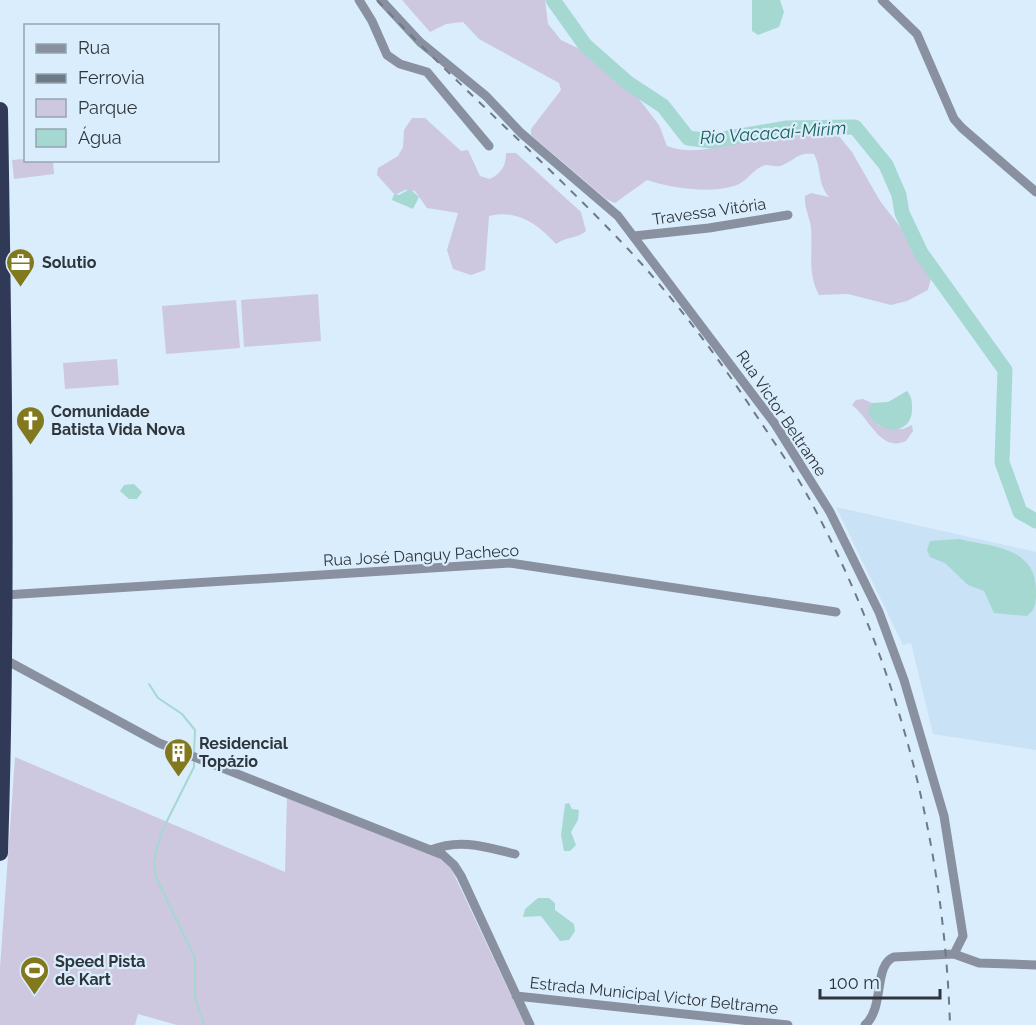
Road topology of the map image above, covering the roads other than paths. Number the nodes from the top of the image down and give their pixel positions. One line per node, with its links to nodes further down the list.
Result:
1 (360, 0): 5 (street)
2 (381, 0): 8 (street, Rua Victor Beltrame)
3 (882, 0): 6 (street)
4 (0, 110): 9 (highway)
5 (489, 146)
6 (1036, 192)
7 (788, 215): 8 (street, Travessa Vitória)
8 (634, 236): 16 (street, Rua Victor Beltrame)
9 (1, 284): 10 (highway)
10 (4, 595): 11 (street, Rua José Danguy Pacheco); 12 (highway)
11 (836, 612)
12 (4, 659): 13 (street); 14 (highway)
13 (431, 850): 15 (street); 18 (street)
14 (0, 853)
15 (515, 854)
16 (954, 954): 17 (street); 21 (street)
17 (1036, 965)
18 (516, 996): 19 (street); 20 (street, Estrada Municipal Victor Beltrame)
19 (530, 1025)
20 (788, 1025)
21 (866, 1025)

